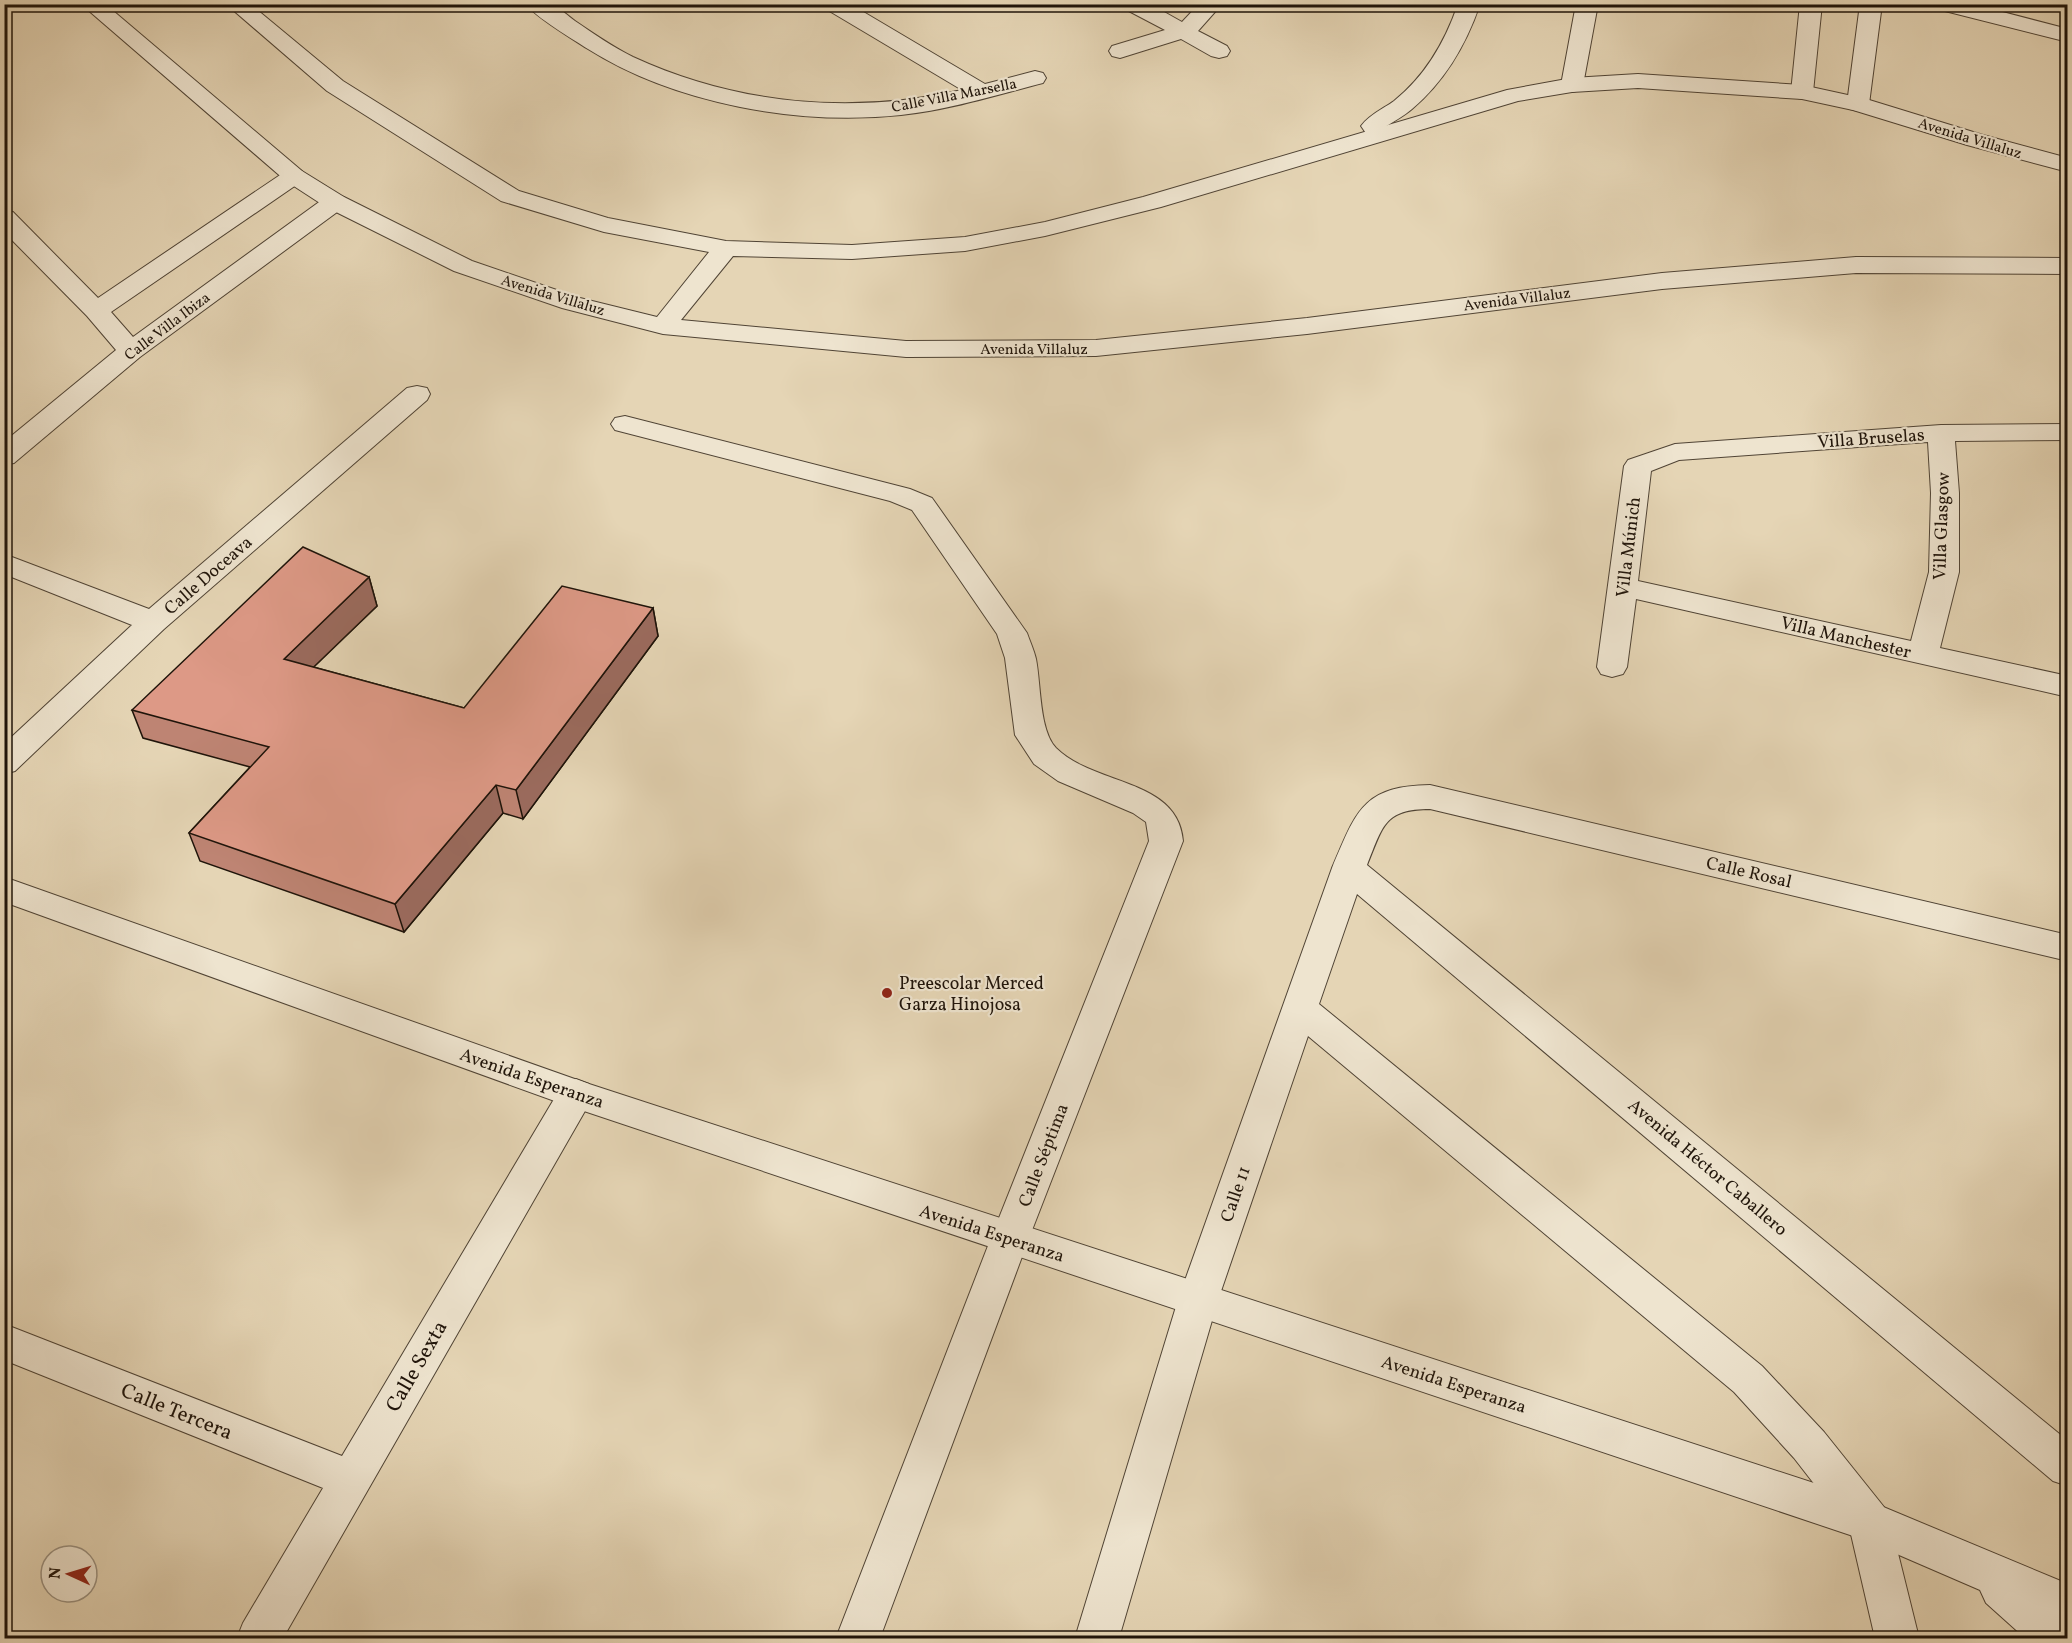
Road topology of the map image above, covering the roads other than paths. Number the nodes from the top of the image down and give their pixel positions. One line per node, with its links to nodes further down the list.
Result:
1 (91, 4): 23 (street, Avenida Villaluz)
2 (236, 4): 26 (street, Avenida Villaluz)
3 (536, 4): 18 (street, Calle Villa Marsella)
4 (834, 4): 18 (street)
5 (1133, 4): 12 (street)
6 (1212, 4): 12 (street)
7 (1469, 4): 21 (street)
8 (1587, 4): 17 (street)
9 (1811, 4): 19 (street)
10 (1871, 4): 20 (street)
11 (1957, 6): 13 (street)
12 (1185, 31): 14 (street); 15 (street)
13 (2067, 36)
14 (1120, 51)
15 (1219, 51)
16 (1035, 78): 18 (street, Calle Villa Marsella)
17 (1572, 85): 19 (street, Avenida Villaluz); 21 (street, Avenida Villaluz)
18 (981, 91)
19 (1802, 92): 20 (street, Avenida Villaluz)
20 (1858, 104): 22 (street, Avenida Villaluz)
21 (1379, 127): 26 (street, Avenida Villaluz)
22 (2067, 165)
23 (294, 176): 24 (street, Avenida Villaluz); 28 (street)
24 (335, 202): 29 (street, Avenida Villaluz); 30 (street, Calle Villa Ibiza)
25 (4, 217): 28 (street)
26 (726, 248): 29 (street)
27 (2067, 266): 29 (street, Avenida Villaluz)
28 (96, 311): 30 (street)
29 (663, 326)
30 (131, 351): 33 (street, Calle Villa Ibiza)
31 (417, 394): 40 (street, Calle Doceava)
32 (625, 424): 51 (street, Calle Séptima)
33 (17, 432): 37 (street, Calle Villa Ibiza)
34 (2067, 432): 35 (street, Villa Bruselas)
35 (1941, 433): 36 (street, Villa Bruselas); 41 (street, Villa Glasgow)
36 (1675, 452): 39 (street, Villa Múnich)
37 (4, 457)
38 (4, 563): 40 (street)
39 (1624, 587): 41 (street, Villa Manchester); 42 (street, Villa Múnich)
40 (153, 622): 44 (street, Calle Doceava)
41 (1923, 654): 43 (street, Villa Manchester)
42 (1612, 667)
43 (2067, 687)
44 (4, 763)
45 (1430, 797): 46 (street, Calle 11); 48 (street, Calle Rosal)
46 (1349, 868): 49 (street, Calle 11); 54 (street, Avenida Héctor Caballero)
47 (4, 889): 50 (street, Avenida Esperanza)
48 (2067, 948)
49 (1300, 1009): 52 (street, Calle 11); 56 (street)
50 (576, 1094): 51 (street, Avenida Esperanza); 55 (street, Calle Sexta)
51 (1010, 1238): 52 (street, Avenida Esperanza); 60 (street, Calle Séptima)
52 (1198, 1300): 56 (street, Avenida Esperanza); 61 (street, Calle 11)
53 (4, 1342): 55 (street, Calle Tercera)
54 (2067, 1467)
55 (350, 1479): 59 (street, Calle Sexta)
56 (1869, 1521): 57 (street, Avenida Esperanza); 62 (street)
57 (1982, 1571): 58 (street); 63 (street)
58 (2067, 1606)
59 (259, 1638)
60 (858, 1638)
61 (1097, 1638)
62 (1897, 1638)
63 (2057, 1638)

